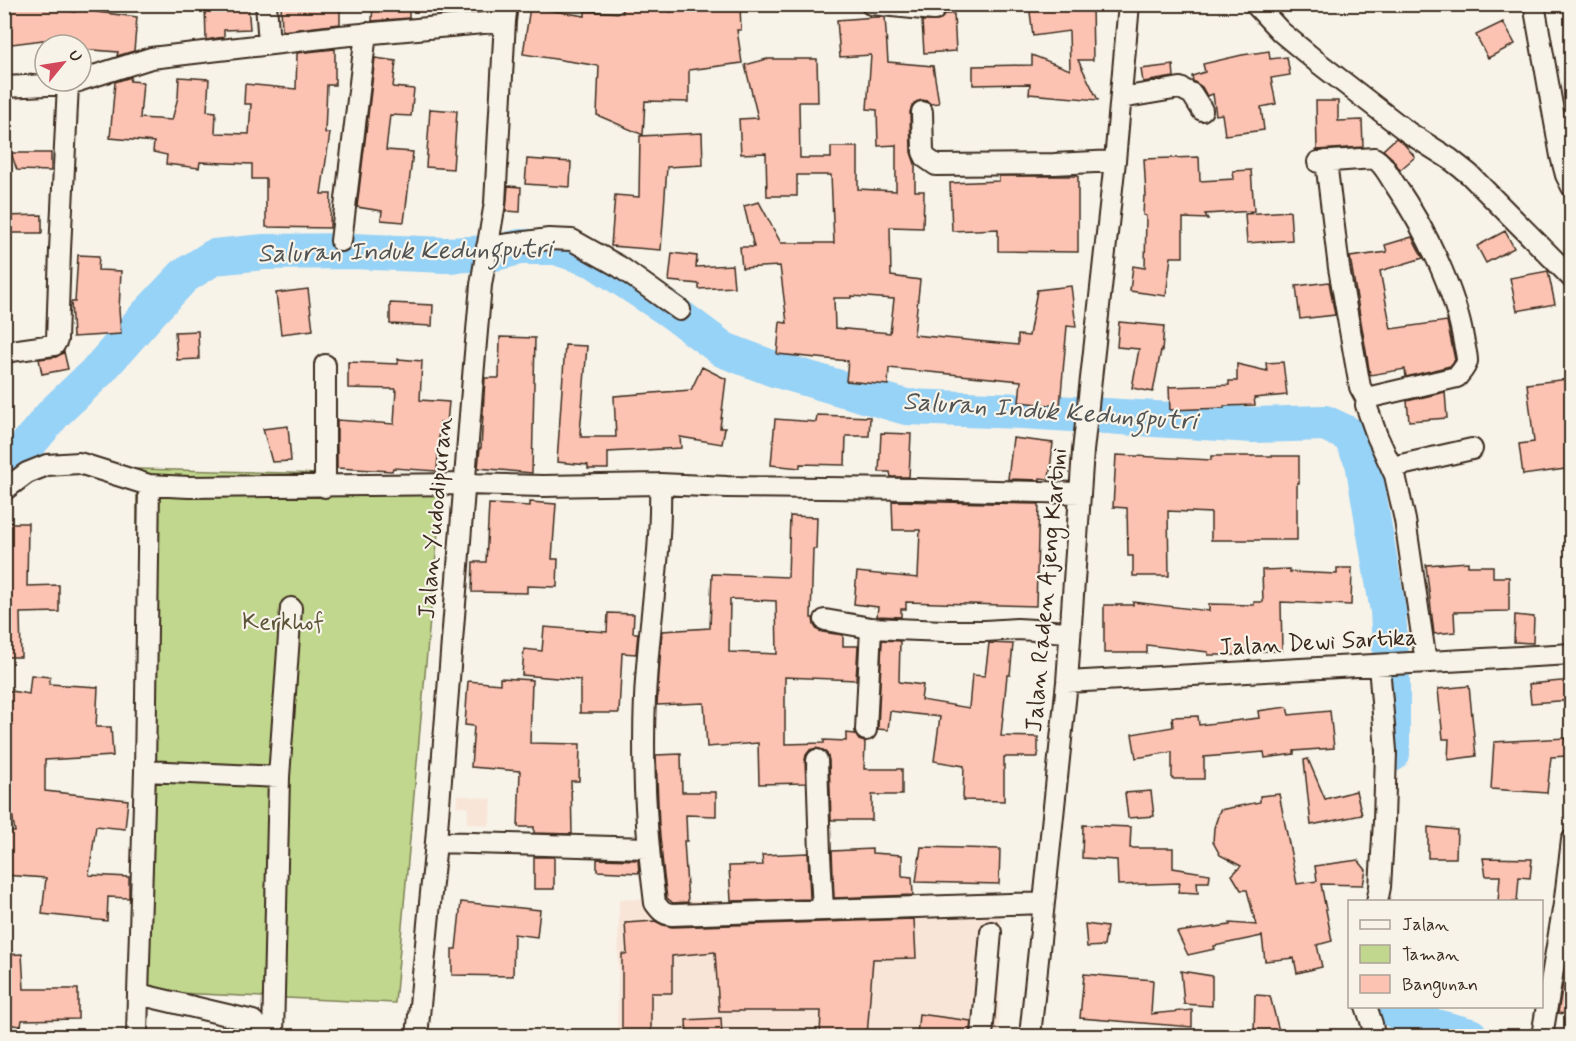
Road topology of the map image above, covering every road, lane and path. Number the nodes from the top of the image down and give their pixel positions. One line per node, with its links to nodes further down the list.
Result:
1 (266, 4): 9 (street)
2 (871, 4): 6 (street)
3 (1129, 4): 14 (street, Jalan Raden Ajeng Kartini)
4 (1255, 4): 22 (street)
5 (1534, 4): 17 (street)
6 (934, 10)
7 (506, 13): 8 (street); 21 (street, Jalan Yudodipuran)
8 (366, 33): 9 (street); 20 (street)
9 (269, 44): 10 (street)
10 (93, 77)
11 (33, 85): 12 (street)
12 (4, 87)
13 (75, 93): 24 (street)
14 (1121, 98): 15 (street); 18 (street, Jalan Raden Ajeng Kartini)
15 (1202, 110)
16 (922, 112): 18 (street)
17 (1563, 118): 19 (street)
18 (1115, 161): 34 (street, Jalan Raden Ajeng Kartini)
19 (1572, 188)
20 (341, 241)
21 (487, 249): 23 (street); 30 (street, Jalan Yudodipuran)
22 (1572, 278)
23 (680, 310)
24 (4, 352)
25 (325, 365): 32 (street)
26 (1367, 400): 26 (street); 28 (street)
27 (1472, 449): 28 (street)
28 (1392, 467): 40 (street)
29 (150, 484): 32 (street); 33 (street); 45 (street)
30 (465, 484): 31 (street); 32 (street); 48 (street, Jalan Yudodipuran)
31 (660, 484): 34 (street); 49 (street)
32 (325, 487)
33 (4, 490)
34 (1080, 493): 38 (street, Jalan Raden Ajeng Kartini)
35 (291, 608): 46 (street)
36 (825, 620): 37 (street)
37 (871, 628): 38 (street); 43 (street)
38 (1070, 632): 42 (street, Jalan Raden Ajeng Kartini)
39 (1572, 654): 40 (street, Jalan Dewi Sartika)
40 (1421, 662): 41 (street, Jalan Dewi Sartika)
41 (1380, 665): 42 (street, Jalan Dewi Sartika); 50 (street)
42 (1066, 682): 51 (street, Jalan Raden Ajeng Kartini)
43 (866, 730)
44 (817, 760): 52 (street)
45 (145, 771): 46 (street); 54 (street)
46 (279, 777): 58 (street)
47 (1572, 840): 63 (street)
48 (436, 842): 49 (street); 59 (street, Jalan Yudodipuran)
49 (648, 848): 52 (street)
50 (1377, 900)
51 (1044, 903): 52 (street); 61 (street, Jalan Raden Ajeng Kartini)
52 (823, 910)
53 (991, 932): 60 (street)
54 (138, 994): 56 (street); 57 (street)
55 (1367, 1008): 62 (street)
56 (137, 1036)
57 (266, 1036)
58 (273, 1036)
59 (417, 1036)
60 (982, 1036)
61 (1030, 1036)
62 (1374, 1036)
63 (1542, 1036): 64 (street)
64 (1548, 1036)

